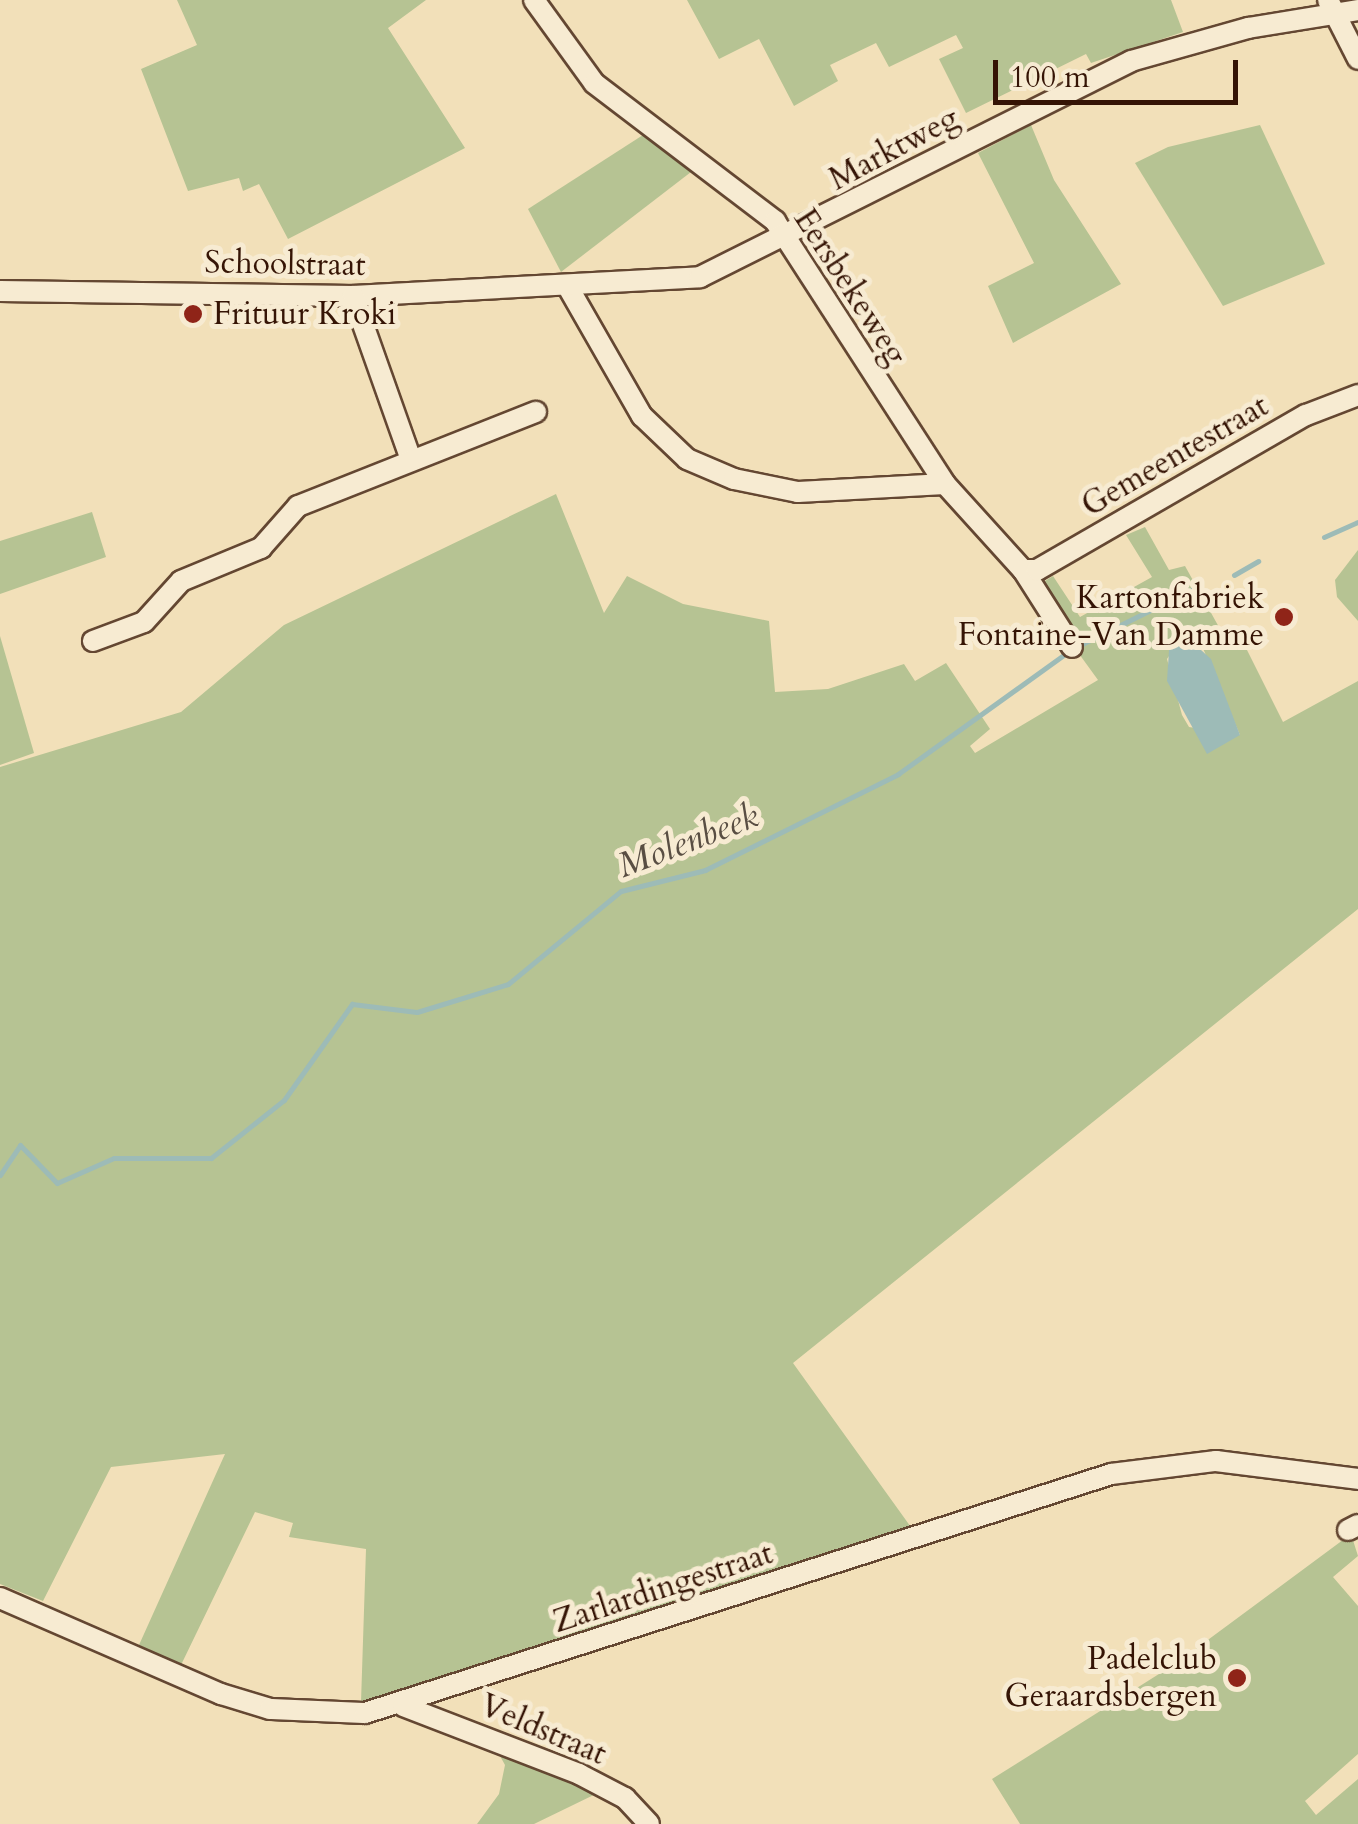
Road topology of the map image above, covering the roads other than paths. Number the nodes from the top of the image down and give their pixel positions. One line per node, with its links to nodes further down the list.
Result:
1 (534, 0): 5 (street, Eersbekeweg)
2 (1330, 7): 3 (street, Marktweg); 4 (street); 5 (street, Marktweg)
3 (1358, 10)
4 (1358, 59)
5 (786, 240): 6 (street, Marktweg); 12 (street, Eersbekeweg)
6 (568, 288): 8 (street, Schoolstraat); 12 (street)
7 (0, 291): 8 (street, Schoolstraat)
8 (353, 296): 11 (street)
9 (1358, 395): 13 (street, Gemeentestraat)
10 (536, 412): 11 (street)
11 (411, 460): 14 (street)
12 (944, 484): 13 (street, Eersbekeweg)
13 (1023, 570): 15 (street, Eersbekeweg)
14 (93, 641)
15 (1072, 647)
16 (1358, 1479): 18 (street, Zarlardingestraat)
17 (0, 1598): 18 (street, Zarlardingestraat)
18 (403, 1706): 19 (street, Veldstraat)
19 (649, 1824)

